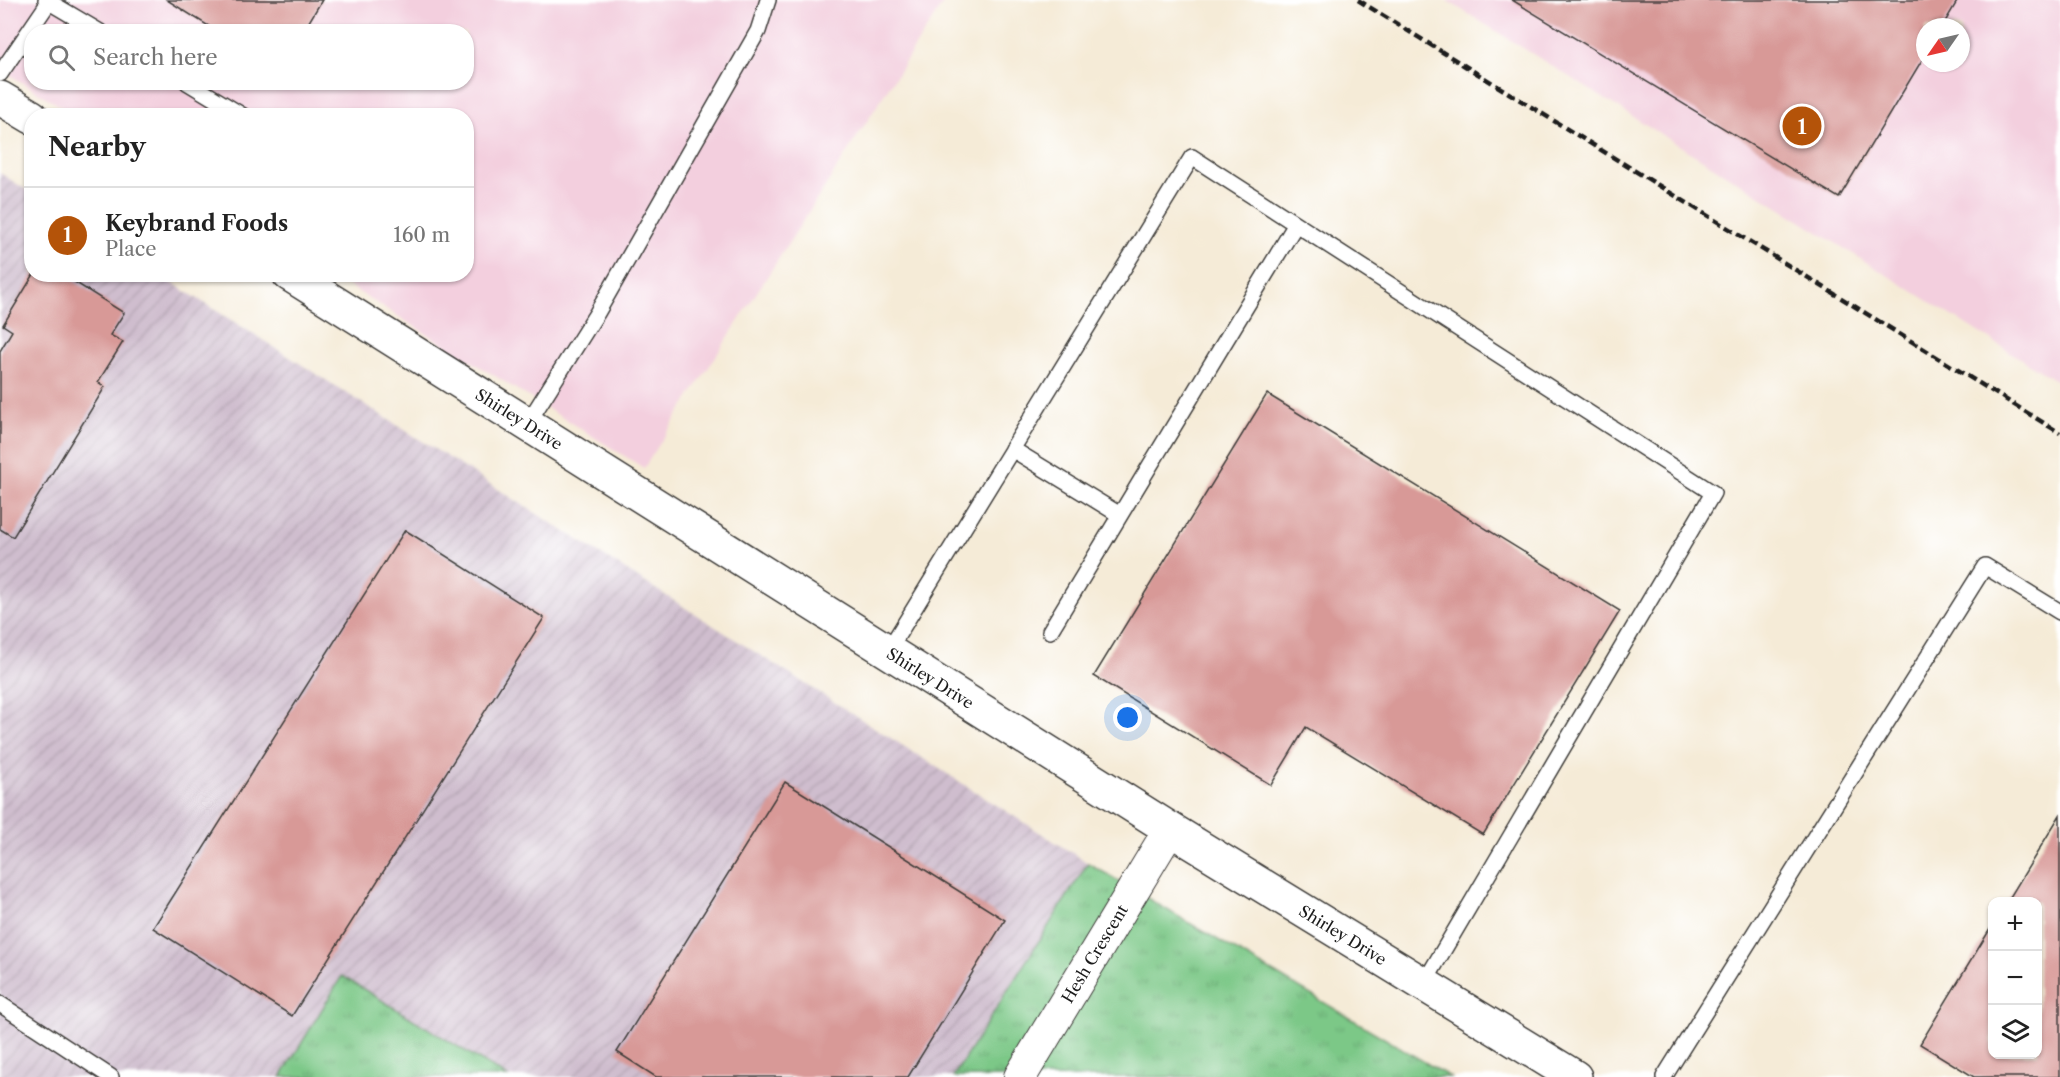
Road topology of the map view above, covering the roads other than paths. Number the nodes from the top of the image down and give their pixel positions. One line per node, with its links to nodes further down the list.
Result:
1 (768, 0): 13 (lane)
2 (48, 1): 3 (lane); 4 (lane)
3 (33, 24)
4 (87, 24)
5 (24, 38): 6 (lane)
6 (0, 74)
7 (200, 90): 9 (lane)
8 (0, 98): 10 (street)
9 (230, 108)
10 (24, 112)
11 (1296, 224): 14 (lane); 15 (lane); 20 (lane)
12 (302, 282): 13 (street, Shirley Drive)
13 (526, 424): 18 (street, Shirley Drive)
14 (1012, 449): 15 (lane); 18 (lane)
15 (1120, 515): 17 (lane)
16 (2060, 612): 25 (lane)
17 (1050, 631)
18 (888, 651): 19 (street, Shirley Drive)
19 (1170, 829): 20 (street, Shirley Drive); 23 (street, Hesh Crescent)
20 (1423, 985): 24 (street, Shirley Drive)
21 (0, 1004): 22 (lane)
22 (111, 1077)
23 (1020, 1077)
24 (1575, 1077)
25 (1664, 1077)

